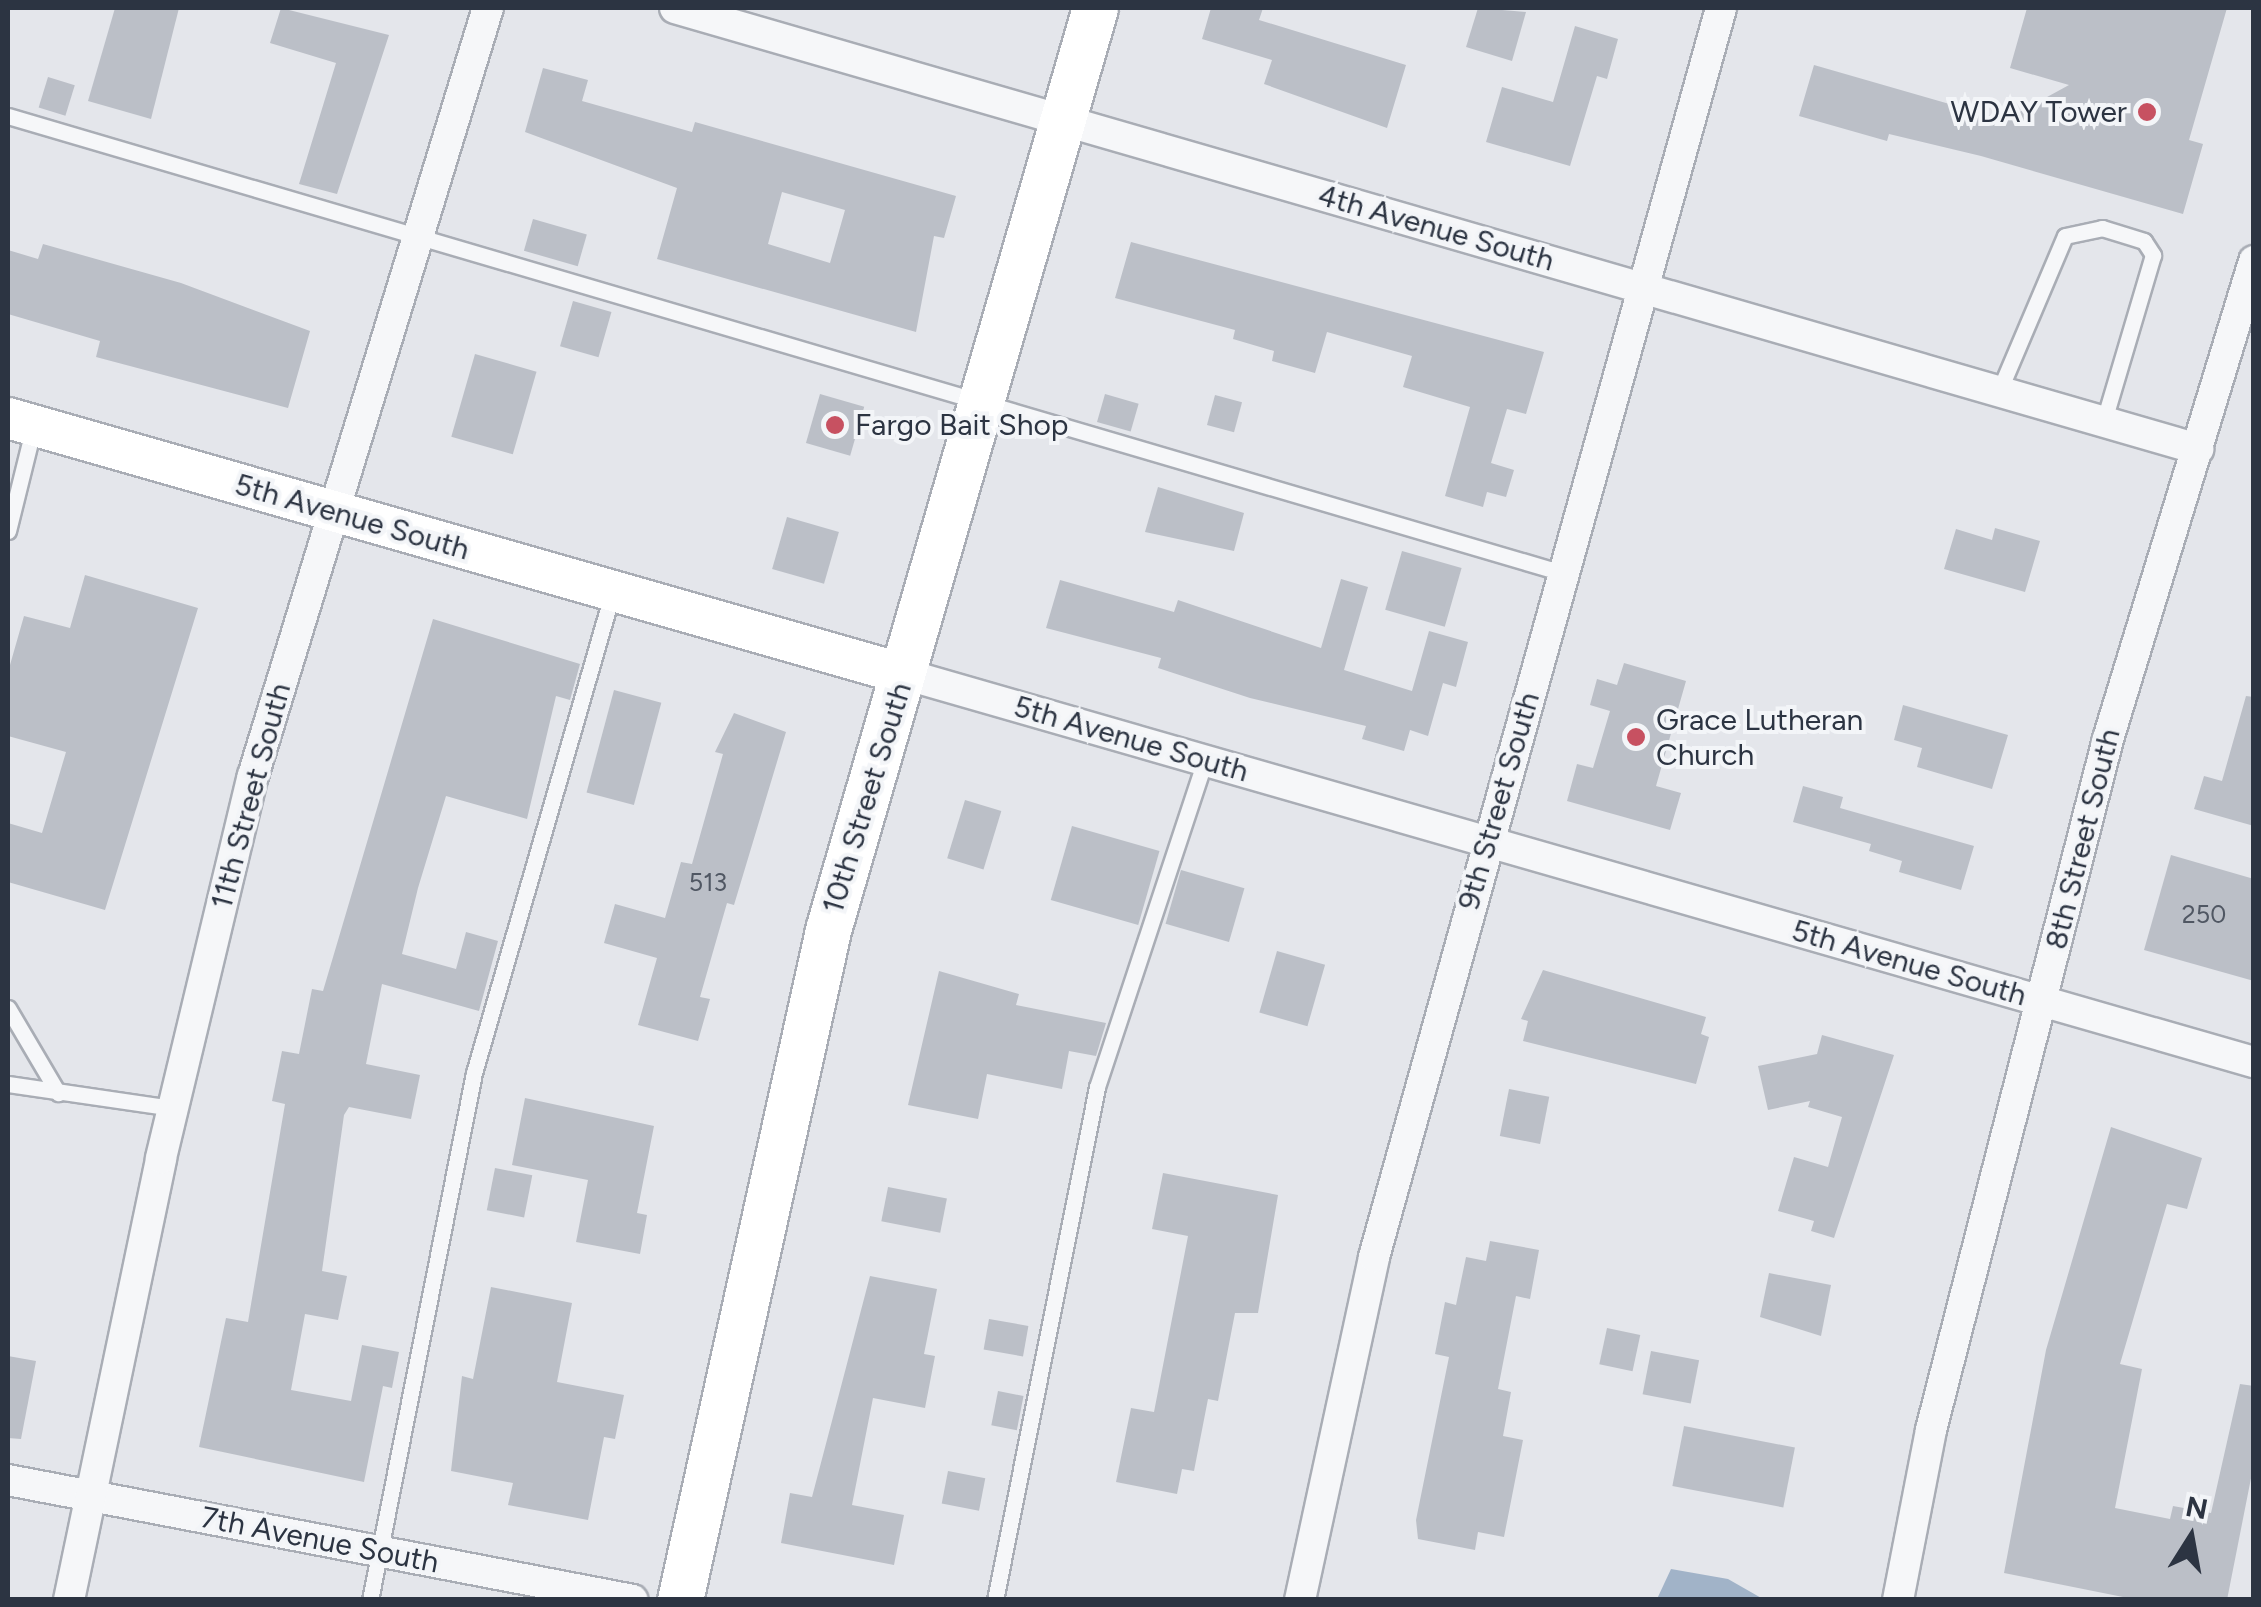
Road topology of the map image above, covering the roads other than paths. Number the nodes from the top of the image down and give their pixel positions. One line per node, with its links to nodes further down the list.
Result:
1 (488, 8): 7 (street, 11th Street South)
2 (675, 8): 6 (street, 4th Avenue South)
3 (1095, 8): 6 (main road, 10th Street South)
4 (1720, 8): 9 (street, 9th Street South)
5 (8, 116): 7 (lane)
6 (1063, 121): 9 (street, 4th Avenue South); 11 (main road, 10th Street South)
7 (416, 239): 11 (lane); 15 (street, 11th Street South)
8 (2254, 262): 14 (street, 8th Street South)
9 (1644, 287): 10 (street, 4th Avenue South); 17 (street, 9th Street South)
10 (2000, 389): 12 (street, 4th Avenue South); 12 (lane)
11 (984, 402): 17 (lane); 19 (main road, 10th Street South)
12 (2104, 420): 14 (street, 4th Avenue South)
13 (21, 422): 15 (street, 5th Avenue South); 16 (lane)
14 (2198, 449): 22 (street, 8th Street South)
15 (331, 511): 18 (street, 5th Avenue South); 27 (street, 11th Street South)
16 (8, 531)
17 (1563, 574): 21 (street, 9th Street South)
18 (613, 591): 19 (street, 5th Avenue South); 30 (lane)
19 (904, 674): 20 (street, 5th Avenue South); 34 (main road, 10th Street South)
20 (1204, 760): 21 (street, 5th Avenue South); 35 (lane)
21 (1488, 841): 22 (street, 5th Avenue South); 36 (street, 9th Street South)
22 (2042, 1001): 24 (street, 5th Avenue South); 37 (street, 8th Street South)
23 (8, 1008): 26 (lane)
24 (2254, 1062)
25 (8, 1084): 26 (lane)
26 (58, 1093): 27 (lane)
27 (173, 1108): 29 (street, 11th Street South)
28 (8, 1480): 29 (street, 7th Avenue South)
29 (91, 1497): 30 (street, 7th Avenue South); 31 (street, 11th Street South)
30 (380, 1552): 32 (lane); 33 (street, 7th Avenue South)
31 (69, 1600)
32 (370, 1600)
33 (633, 1600)
34 (680, 1600)
35 (995, 1600)
36 (1300, 1600)
37 (1898, 1600)

